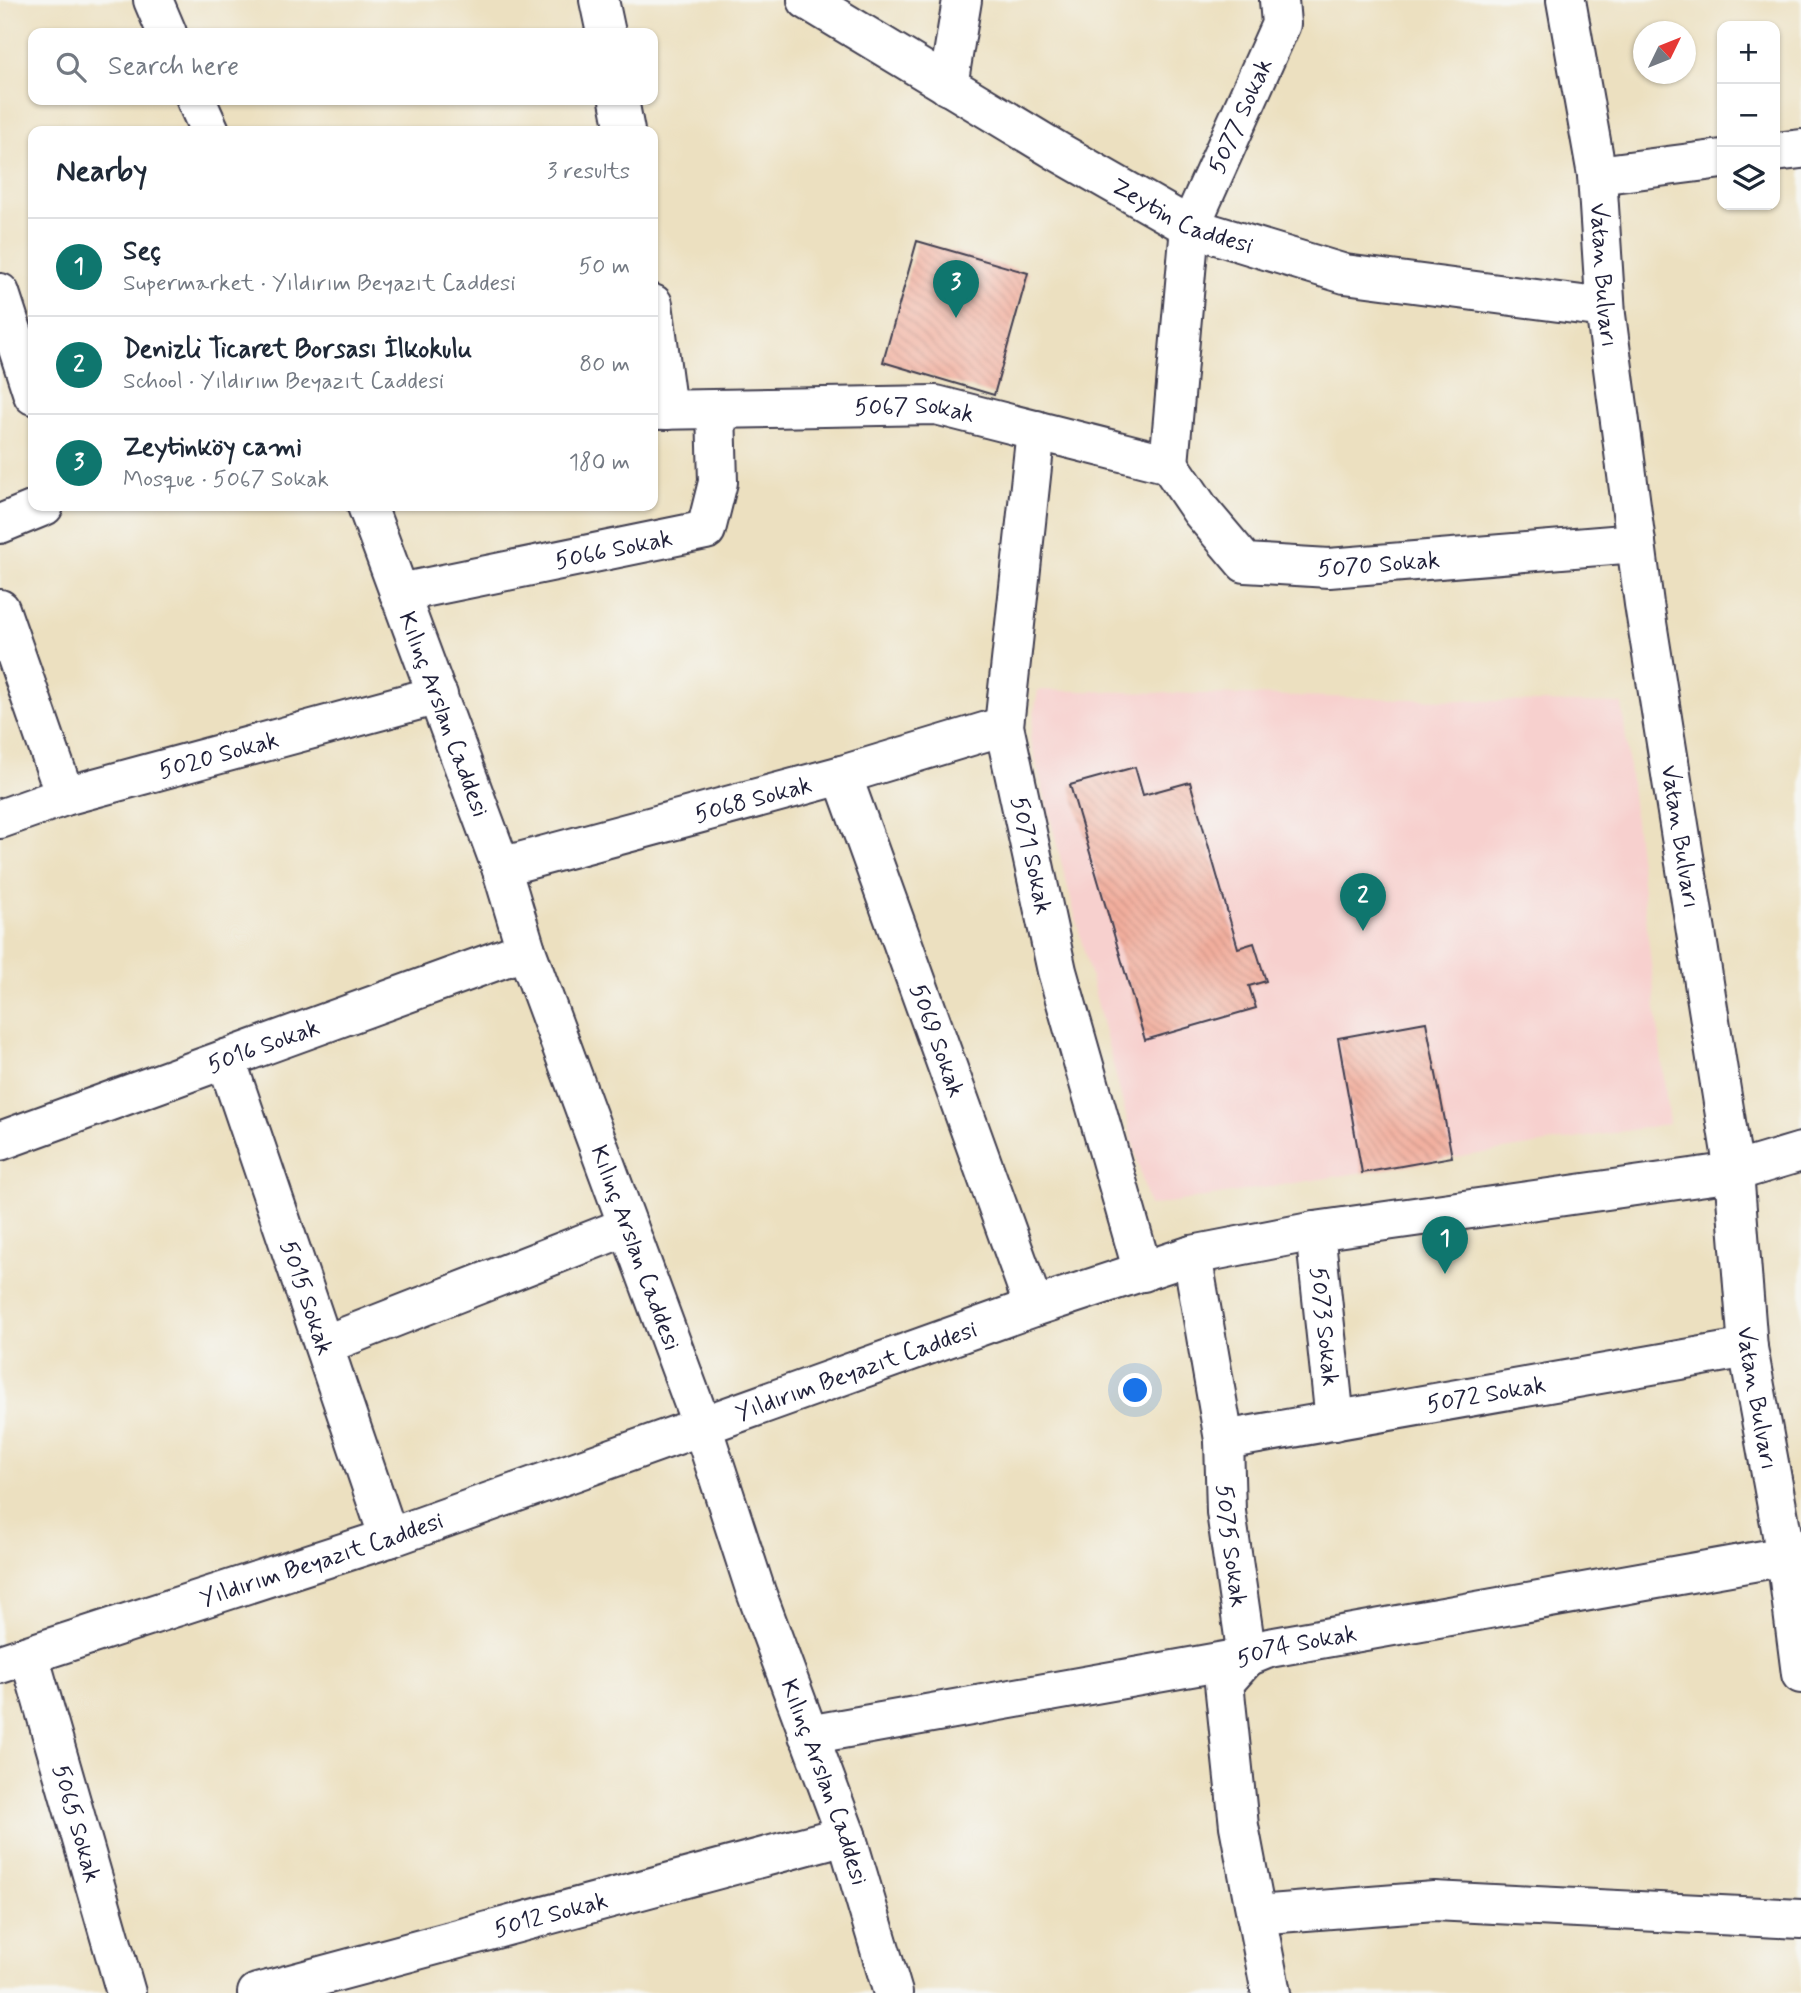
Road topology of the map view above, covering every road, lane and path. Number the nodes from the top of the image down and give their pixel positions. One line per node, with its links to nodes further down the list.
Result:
1 (153, 0): 7 (street)
2 (599, 0): 8 (street)
3 (807, 0): 9 (street, Zeytin Caddesi)
4 (962, 0): 9 (street)
5 (1279, 0): 18 (street, 5077 Sokak)
6 (1566, 0): 17 (street, Vatan Bulvarı)
7 (165, 28)
8 (605, 28)
9 (948, 86): 18 (street, Zeytin Caddesi)
10 (199, 105): 12 (street)
11 (620, 105): 13 (street)
12 (208, 126)
13 (624, 126)
14 (1801, 149): 15 (street)
15 (1780, 151)
16 (1717, 160): 17 (street)
17 (1597, 175): 20 (street, Vatan Bulvarı)
18 (1189, 228): 20 (street, Zeytin Caddesi); 26 (street, 5077 Sokak)
19 (0, 293): 21 (street)
20 (1605, 308): 30 (street, Vatan Bulvarı)
21 (28, 380)
22 (658, 380): 23 (street)
23 (660, 410): 24 (street, 5067 Sokak)
24 (716, 410): 25 (street, 5067 Sokak); 31 (street, 5066 Sokak)
25 (1036, 430): 26 (street, 5067 Sokak); 34 (street, 5071 Sokak)
26 (1169, 464): 30 (street, 5070 Sokak)
27 (32, 511): 29 (street)
28 (369, 511): 31 (street, Kılınç Arslan Caddesi)
29 (0, 524)
30 (1636, 543): 43 (street, Vatan Bulvarı)
31 (399, 593): 33 (street, Kılınç Arslan Caddesi)
32 (0, 609): 36 (street)
33 (438, 695): 36 (street, 5020 Sokak); 38 (street, Kılınç Arslan Caddesi)
34 (1004, 726): 35 (street, 5068 Sokak); 47 (street, 5071 Sokak)
35 (842, 775): 38 (street, 5068 Sokak); 48 (street, 5069 Sokak)
36 (65, 796): 37 (street, 5020 Sokak)
37 (0, 819)
38 (501, 867): 39 (street, Kılınç Arslan Caddesi)
39 (526, 950): 40 (street, 5016 Sokak); 44 (street, Kılınç Arslan Caddesi)
40 (226, 1059): 41 (street, 5016 Sokak); 49 (street, 5015 Sokak)
41 (0, 1141)
42 (1801, 1152): 43 (street, Yıldırım Beyazıt Caddesi)
43 (1734, 1172): 45 (street, Yıldırım Beyazıt Caddesi); 50 (street, Vatan Bulvarı)
44 (628, 1226): 49 (street); 52 (street, Kılınç Arslan Caddesi)
45 (1315, 1231): 46 (street, Yıldırım Beyazıt Caddesi); 51 (street, 5073 Sokak)
46 (1192, 1255): 47 (street, Yıldırım Beyazıt Caddesi); 53 (street, 5075 Sokak)
47 (1143, 1272): 48 (street, Yıldırım Beyazıt Caddesi)
48 (1034, 1307): 52 (street, Yıldırım Beyazıt Caddesi)
49 (324, 1345): 54 (street, 5015 Sokak)
50 (1748, 1348): 51 (street, 5072 Sokak); 55 (street, Vatan Bulvarı)
51 (1335, 1420): 53 (street, 5072 Sokak)
52 (702, 1426): 54 (street, Yıldırım Beyazıt Caddesi); 59 (street, Kılınç Arslan Caddesi)
53 (1224, 1440): 56 (street, 5075 Sokak)
54 (390, 1538): 57 (street, Yıldırım Beyazıt Caddesi)
55 (1786, 1556): 56 (street, 5074 Sokak); 58 (street, Vatan Bulvarı)
56 (1247, 1657): 59 (street, 5074 Sokak); 61 (street)
57 (15, 1659): 63 (street, 5065 Sokak)
58 (1801, 1674)
59 (808, 1735): 60 (street, Kılınç Arslan Caddesi)
60 (846, 1835): 64 (street, 5012 Sokak); 65 (street, Kılınç Arslan Caddesi)
61 (1256, 1915): 62 (street); 66 (street)
62 (1801, 1919)
63 (127, 1993)
64 (257, 1993)
65 (893, 1993)
66 (1271, 1993)

